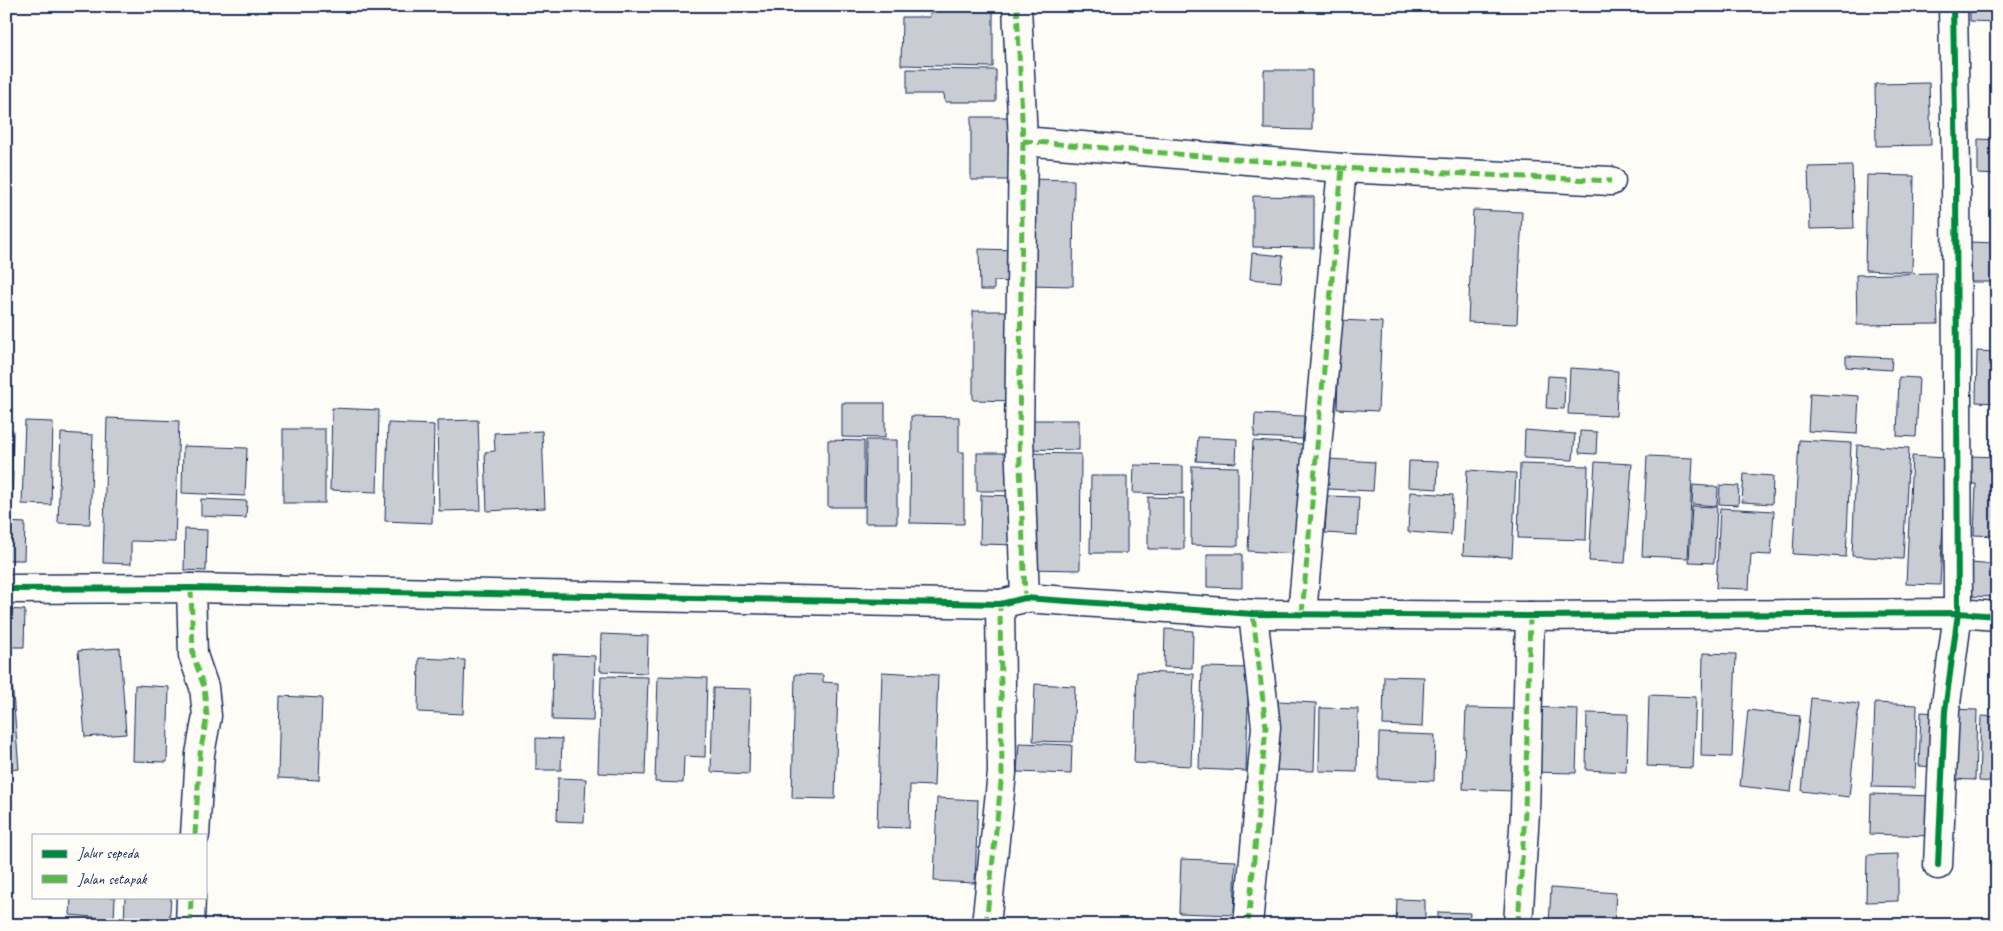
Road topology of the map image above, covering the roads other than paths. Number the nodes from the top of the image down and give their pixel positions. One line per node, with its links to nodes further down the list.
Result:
1 (1017, 6): 3 (street)
2 (1953, 6): 11 (street)
3 (1023, 141): 4 (street); 8 (street)
4 (1342, 168): 5 (street); 10 (street)
5 (1611, 181)
6 (191, 588): 7 (street); 8 (street); 14 (street)
7 (6, 589)
8 (1012, 601): 9 (street); 18 (street)
9 (1252, 614): 10 (street); 19 (street)
10 (1302, 614): 12 (street)
11 (1958, 614): 12 (street); 13 (street); 15 (street)
12 (1530, 616): 20 (street)
13 (1997, 616)
14 (195, 834)
15 (1938, 865)
16 (191, 898): 17 (street)
17 (190, 925)
18 (986, 925)
19 (1248, 925)
20 (1518, 925)

